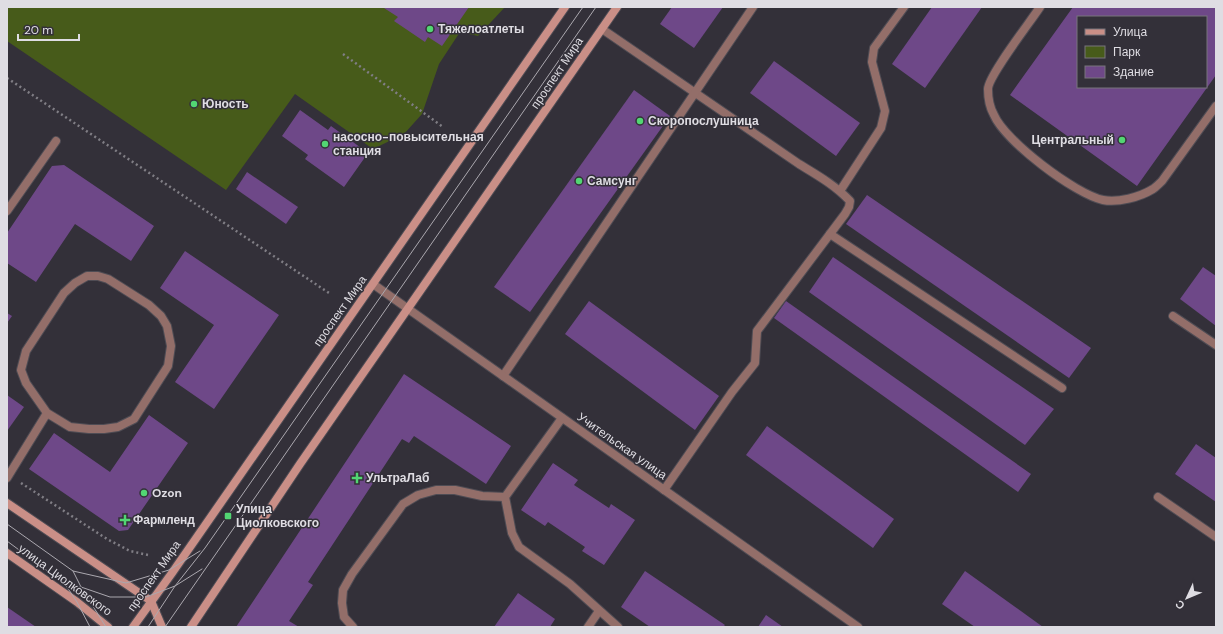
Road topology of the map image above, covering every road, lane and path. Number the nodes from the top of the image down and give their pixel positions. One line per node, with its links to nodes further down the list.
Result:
1 (565, 7): 16 (main road, проспект Мира)
2 (618, 7): 6 (main road, проспект Мира)
3 (753, 7): 9 (street)
4 (904, 7): 13 (street)
5 (1040, 7): 10 (street)
6 (602, 29): 9 (street); 18 (main road, проспект Мира)
7 (343, 54): 11 (path)
8 (7, 78): 17 (path)
9 (694, 92): 13 (street); 21 (street)
10 (1216, 106)
11 (443, 128)
12 (56, 141): 14 (street)
13 (840, 191): 15 (street)
14 (7, 211)
15 (830, 234): 22 (street); 26 (street)
16 (373, 284): 18 (street, Учительская улица); 33 (main road, проспект Мира)
17 (330, 293)
18 (408, 308): 21 (street, Учительская улица); 38 (main road, проспект Мира)
19 (1173, 316): 20 (street)
20 (1216, 345)
21 (503, 376): 24 (street, Учительская улица)
22 (1062, 388)
23 (47, 414): 23 (street); 25 (street)
24 (562, 418): 26 (street, Учительская улица); 27 (street)
25 (8, 477): 32 (path)
26 (664, 490): 42 (street, Учительская улица)
27 (505, 497): 34 (street); 39 (street)
28 (1158, 497): 30 (street)
29 (7, 503): 33 (main road)
30 (1216, 537)
31 (7, 553): 35 (main road, улица Циолковского)
32 (148, 555)
33 (152, 601): 36 (main road, проспект Мира); 37 (main road)
34 (599, 611): 40 (street); 41 (street)
35 (108, 627)
36 (133, 627)
37 (162, 627)
38 (190, 627)
39 (353, 627)
40 (588, 627)
41 (618, 627)
42 (858, 627)

